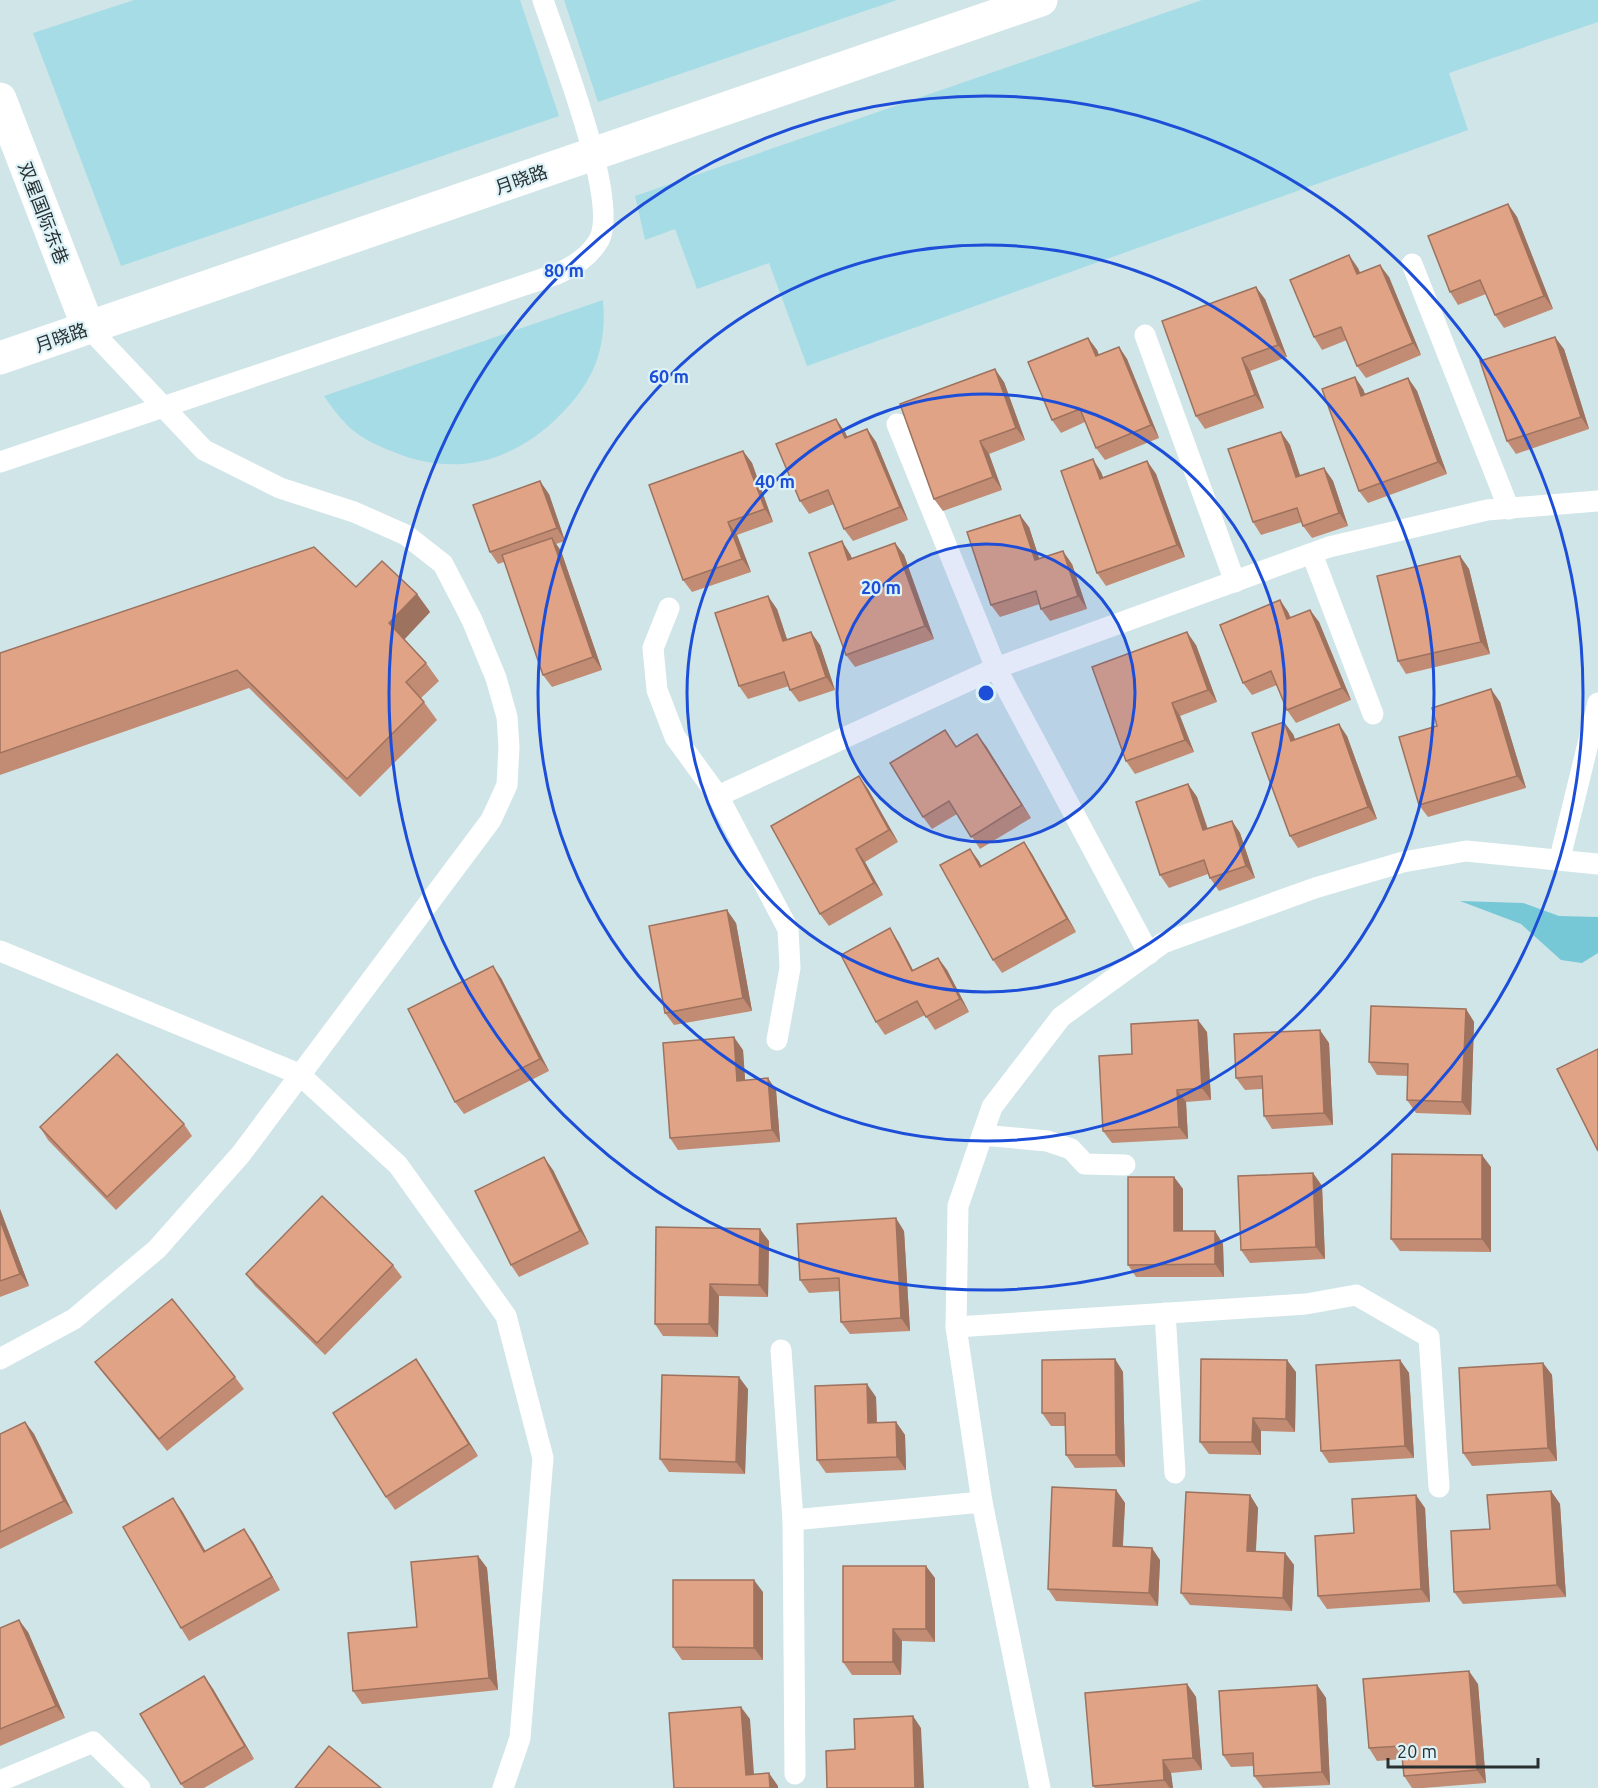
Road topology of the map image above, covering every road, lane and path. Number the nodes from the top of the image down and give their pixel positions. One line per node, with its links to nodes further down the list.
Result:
1 (543, 0): 4 (lane)
2 (1041, 0): 4 (street, 月晓路)
3 (0, 99): 6 (street, 双星国际东巷)
4 (594, 154): 6 (street, 月晓路); 9 (lane)
5 (1412, 264): 13 (lane)
6 (88, 327): 8 (street, 月晓路); 9 (lane)
7 (1145, 335): 15 (lane)
8 (0, 357)
9 (164, 407): 11 (lane); 26 (lane)
10 (897, 424): 17 (lane)
11 (0, 462)
12 (1598, 501): 13 (lane)
13 (1509, 509): 14 (lane)
14 (1312, 554): 15 (lane); 19 (lane)
15 (1235, 582): 17 (lane)
16 (669, 608): 20 (lane)
17 (996, 668): 20 (lane); 24 (lane)
18 (1598, 704): 21 (lane)
19 (1373, 714)
20 (718, 796): 25 (lane)
21 (1560, 858): 22 (lane); 24 (lane)
22 (1598, 864)
23 (0, 951): 26 (lane)
24 (1149, 954): 27 (lane)
25 (777, 1040)
26 (299, 1074): 32 (lane); 40 (lane)
27 (982, 1135): 28 (lane); 30 (lane)
28 (1125, 1165)
29 (1165, 1313): 30 (lane); 33 (lane); 34 (lane)
30 (957, 1328): 35 (lane)
31 (781, 1350): 36 (lane)
32 (0, 1359)
33 (1174, 1473)
34 (1439, 1487)
35 (982, 1502): 36 (lane); 41 (lane)
36 (793, 1520): 37 (lane)
37 (795, 1774)
38 (0, 1782): 39 (lane)
39 (140, 1788)
40 (503, 1788)
41 (1040, 1788)

